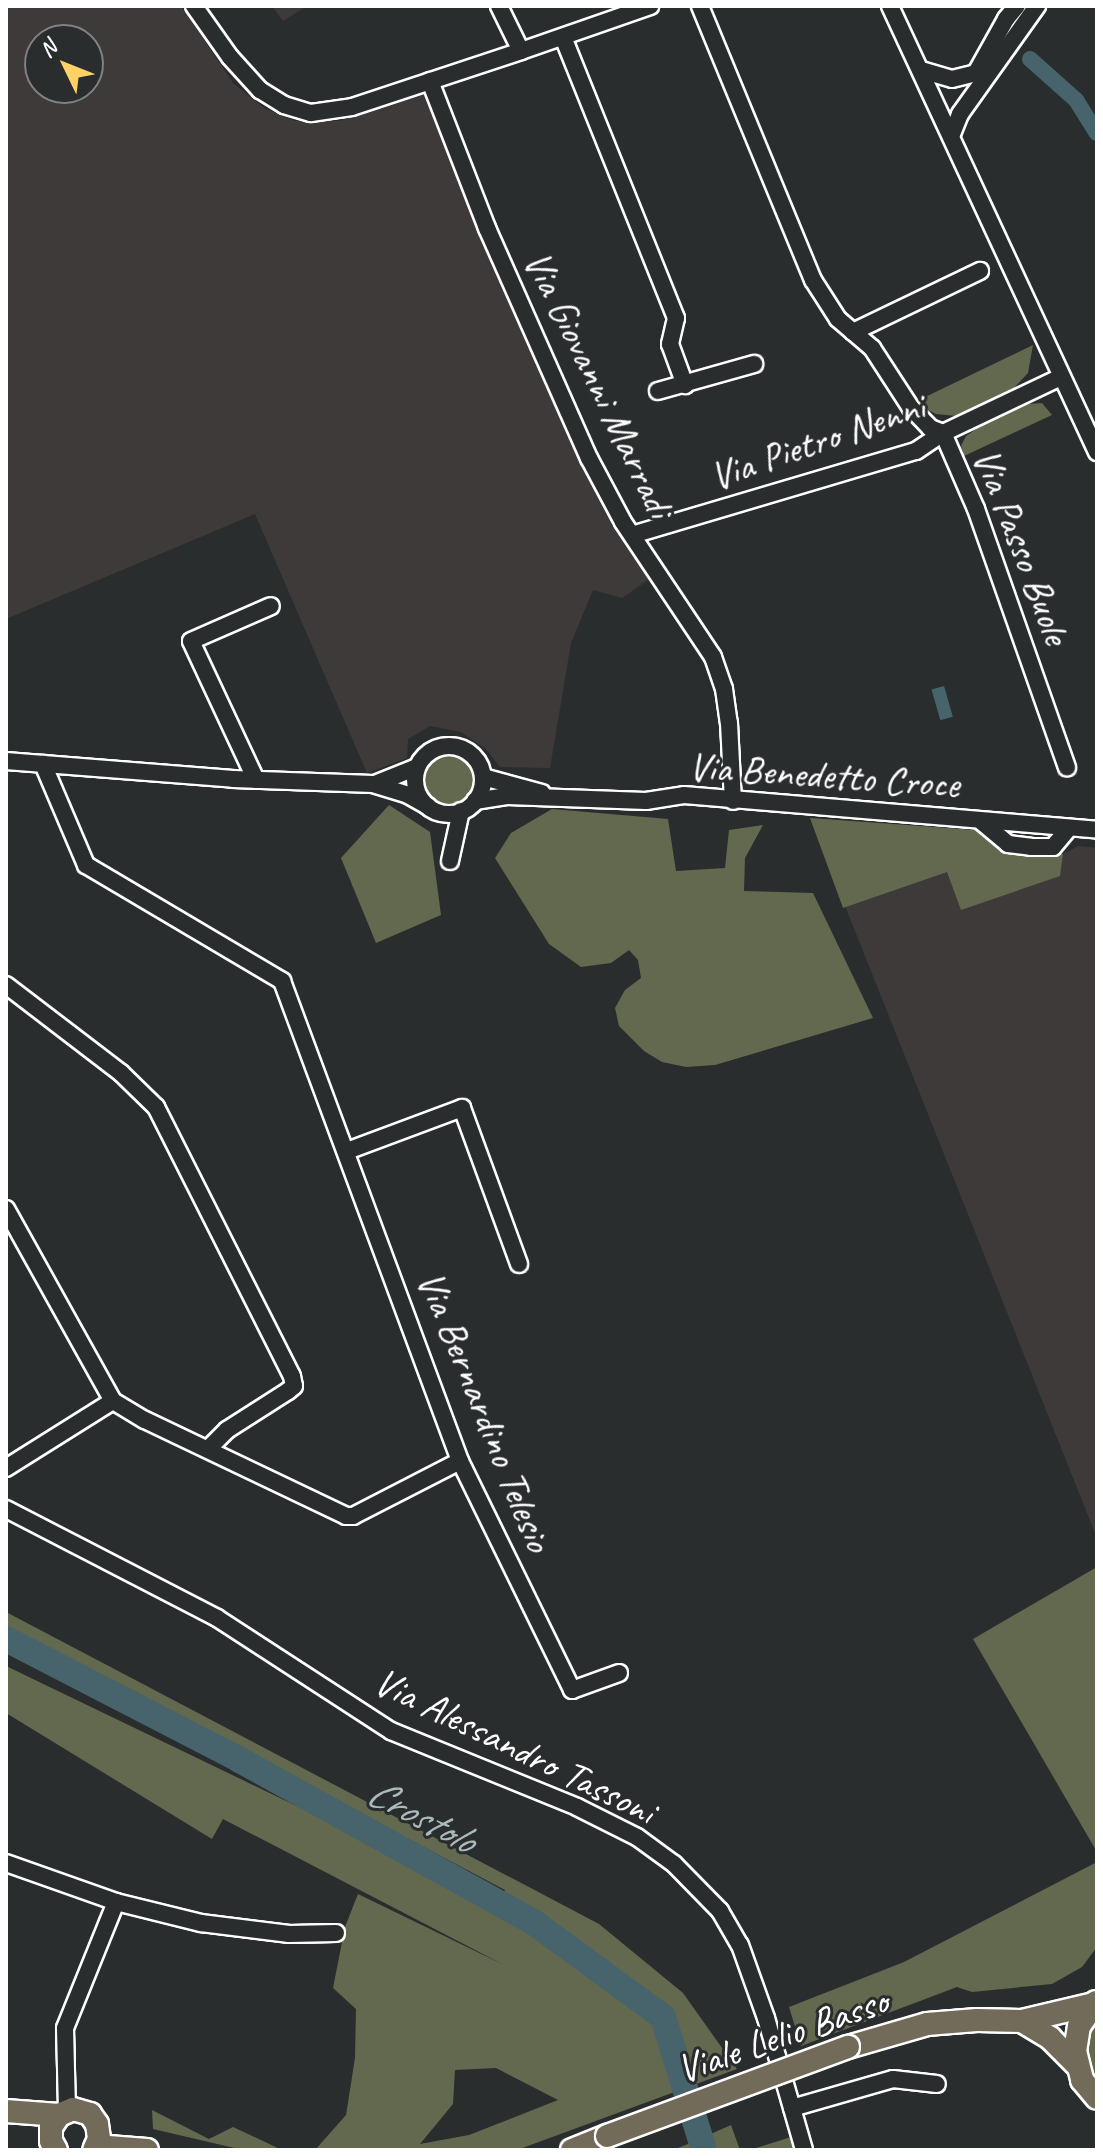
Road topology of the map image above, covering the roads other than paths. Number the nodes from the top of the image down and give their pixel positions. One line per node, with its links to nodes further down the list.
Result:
1 (194, 6): 11 (street)
2 (499, 6): 9 (street)
3 (650, 6): 8 (street)
4 (700, 6): 14 (street, Via Passo Buole)
5 (890, 6): 10 (street)
6 (1017, 6): 10 (street)
7 (1037, 6): 12 (street)
8 (563, 37): 9 (street); 17 (street)
9 (521, 51): 11 (street)
10 (921, 70): 12 (street)
11 (430, 81): 21 (street, Via Giovanni Marradi)
12 (952, 134): 16 (street)
13 (980, 271): 14 (street)
14 (853, 332): 19 (street, Via Passo Buole)
15 (754, 364): 17 (street)
16 (1061, 377): 19 (street, Via Pietro Nenni); 20 (street)
17 (685, 385): 18 (street)
18 (658, 391)
19 (943, 433): 21 (street, Via Pietro Nenni); 26 (street, Via Passo Buole)
20 (1097, 452)
21 (632, 535): 31 (street, Via Giovanni Marradi)
22 (271, 606): 28 (street)
23 (6, 761): 24 (street, Via Benedetto Croce)
24 (43, 764): 28 (street, Via Benedetto Croce); 35 (street, Via Bernardino Telesio)
25 (417, 767): 27 (street); 29 (street, Via Benedetto Croce); 32 (street)
26 (1067, 767)
27 (483, 777): 30 (street, Via Benedetto Croce); 32 (street)
28 (256, 780): 29 (street, Via Benedetto Croce)
29 (373, 784): 32 (street, Via Benedetto Croce)
30 (547, 795): 31 (street, Via Benedetto Croce); 32 (street, Via Benedetto Croce)
31 (733, 801): 33 (street, Via Benedetto Croce)
32 (452, 808)
33 (1096, 830)
34 (6, 985): 39 (street)
35 (347, 1151): 37 (street); 40 (street, Via Bernardino Telesio)
36 (6, 1209): 38 (street)
37 (519, 1264)
38 (113, 1401): 39 (street); 41 (street)
39 (208, 1449): 40 (street)
40 (460, 1461): 43 (street, Via Bernardino Telesio)
41 (6, 1468)
42 (6, 1509): 52 (street, Via Alessandro Tassoni)
43 (619, 1673)
44 (6, 1863): 45 (street)
45 (116, 1902): 46 (street); 54 (street)
46 (336, 1933)
47 (1095, 2002): 48 (main road, Viale Lelio Basso); 49 (main road)
48 (1022, 2021): 49 (main road); 58 (main road, Viale Lelio Basso, bridge)
49 (1076, 2064): 51 (main road)
50 (937, 2084): 52 (street)
51 (1096, 2099)
52 (792, 2108): 59 (street, Via Alessandro Tassoni)
53 (6, 2113): 54 (main road); 56 (main road)
54 (63, 2113): 55 (main road); 56 (main road)
55 (96, 2140): 57 (main road)
56 (53, 2146)
57 (140, 2149)
58 (572, 2150)
59 (804, 2150)

